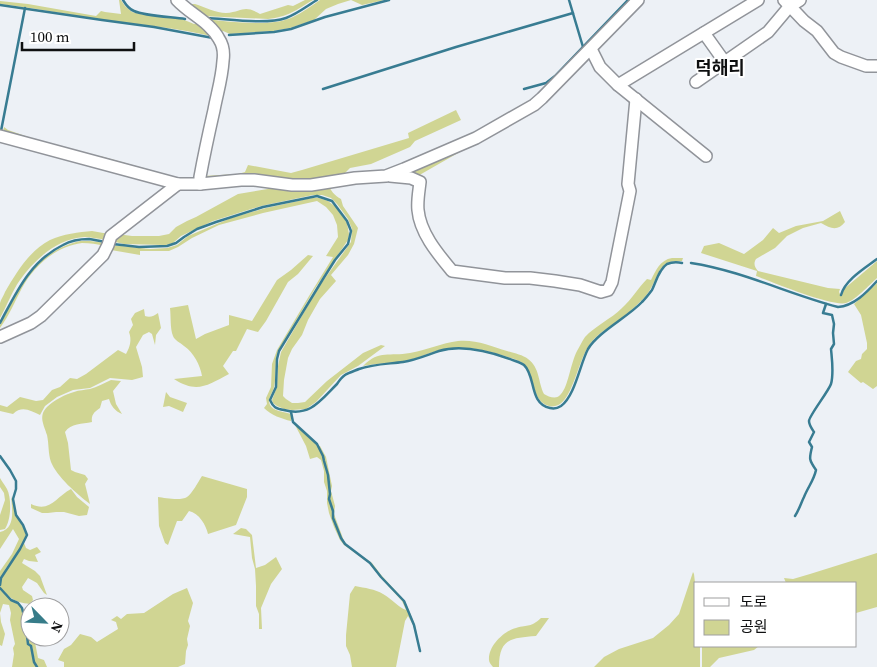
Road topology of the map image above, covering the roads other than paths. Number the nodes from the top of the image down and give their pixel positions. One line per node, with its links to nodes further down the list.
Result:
1 (177, 0): 17 (street)
2 (638, 0): 7 (street)
3 (758, 0): 6 (street)
4 (800, 0): 5 (street)
5 (787, 3): 8 (street); 9 (street)
6 (704, 33): 8 (street); 11 (street)
7 (591, 49): 11 (street); 15 (street)
8 (724, 61): 10 (street)
9 (877, 66)
10 (696, 82)
11 (618, 85): 12 (street)
12 (636, 99): 14 (street); 15 (street)
13 (0, 136): 16 (street)
14 (706, 156)
15 (386, 176): 17 (street)
16 (178, 184): 17 (street); 18 (street)
17 (200, 184)
18 (0, 337)

